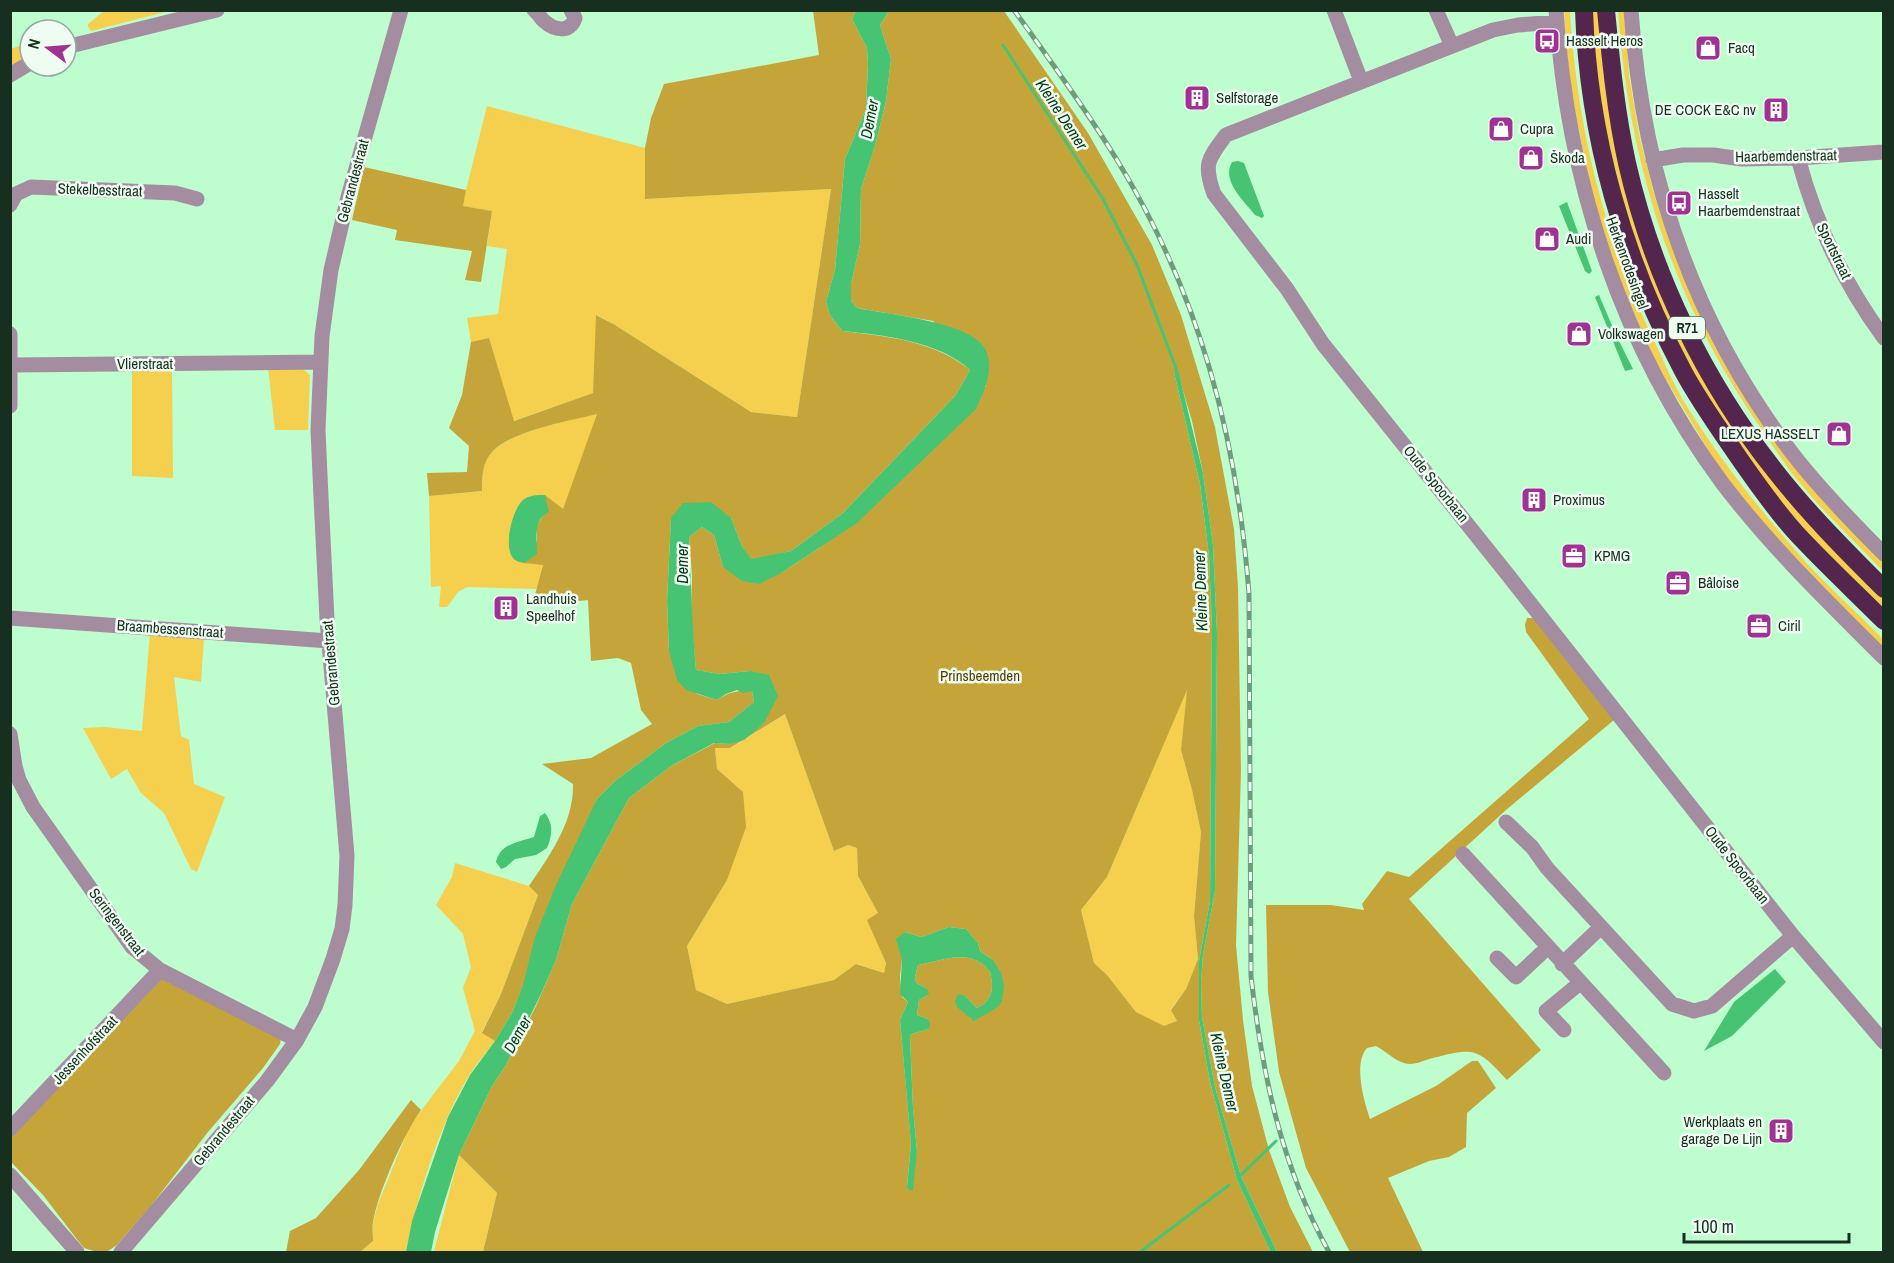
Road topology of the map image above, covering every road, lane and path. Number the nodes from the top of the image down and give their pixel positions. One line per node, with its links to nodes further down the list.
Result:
1 (217, 10): 11 (street)
2 (401, 10): 21 (street, Gebrandestraat)
3 (571, 10): 9 (street)
4 (1334, 10): 13 (street)
5 (1436, 10): 12 (street)
6 (1584, 10): 27 (highway, Herkenrodesingel / R71)
7 (1606, 10): 25 (highway, Herkenrodesingel / R71)
8 (1631, 10): 16 (street)
9 (537, 11)
10 (1557, 16): 12 (street, Oude Spoorbaan); 29 (street, Herkenrodesingel)
11 (78, 43)
12 (1452, 46): 13 (street, Oude Spoorbaan)
13 (1360, 81): 34 (street, Oude Spoorbaan)
14 (1884, 152): 15 (street, Haarbemdenstraat)
15 (1798, 158): 16 (street, Haarbemdenstraat); 20 (street, Sportstraat)
16 (1653, 160): 24 (street)
17 (197, 199): 18 (street, Stekelbesstraat)
18 (10, 205)
19 (10, 334): 22 (street)
20 (1884, 338)
21 (321, 362): 22 (street, Vlierstraat); 28 (street, Gebrandestraat)
22 (11, 365): 23 (street)
23 (10, 406)
24 (1881, 546)
25 (1884, 589)
26 (10, 618): 28 (street, Braambessenstraat)
27 (1884, 621)
28 (329, 641): 41 (street, Gebrandestraat)
29 (1884, 658)
30 (10, 734): 38 (street, Seringenstraat)
31 (1506, 822): 33 (street)
32 (1463, 854): 35 (street)
33 (1601, 927): 34 (street); 37 (street)
34 (1793, 936): 42 (street, Oude Spoorbaan)
35 (1547, 948): 36 (street); 37 (street)
36 (1497, 958)
37 (1562, 964): 39 (street)
38 (160, 970): 41 (street, Seringenstraat); 44 (street, Jessenhofstraat)
39 (1580, 983): 40 (street); 43 (street)
40 (1564, 1030)
41 (297, 1040): 47 (street, Gebrandestraat)
42 (1884, 1042)
43 (1664, 1073)
44 (10, 1130)
45 (10, 1175): 46 (street)
46 (77, 1252)
47 (121, 1252)

